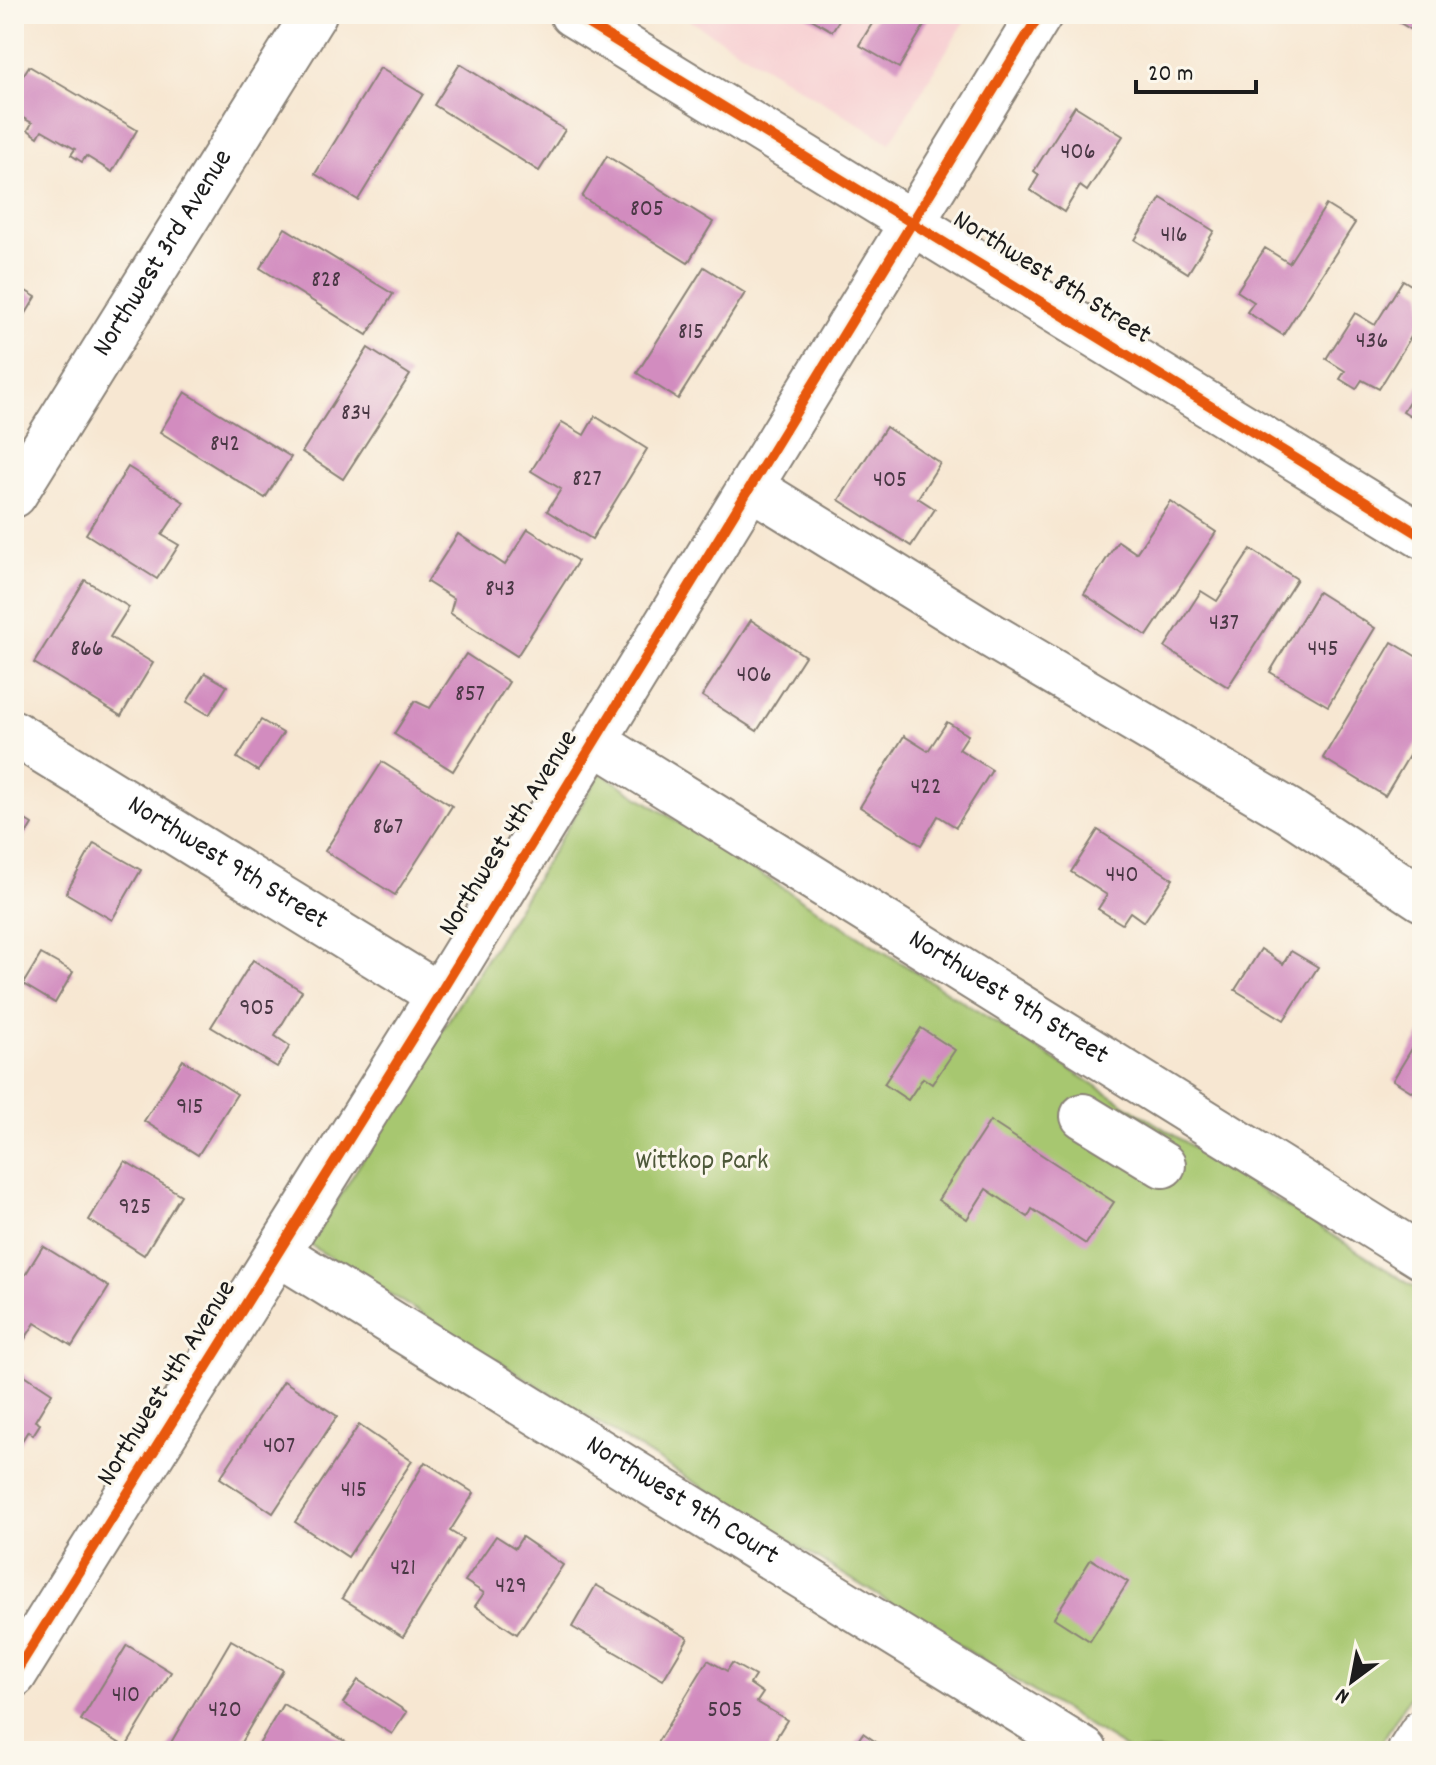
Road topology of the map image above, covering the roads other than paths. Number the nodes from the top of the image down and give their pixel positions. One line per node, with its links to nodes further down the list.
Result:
1 (314, 14): 6 (street, Northwest 3rd Avenue)
2 (572, 14): 4 (street, Northwest 8th Street)
3 (1040, 14): 4 (street, Northwest 4th Avenue)
4 (913, 222): 5 (street, Northwest 4th Avenue); 7 (street, Northwest 8th Street)
5 (751, 487): 9 (street, Northwest 4th Avenue); 10 (street)
6 (14, 495)
7 (1422, 536)
8 (14, 733): 11 (street, Northwest 9th Street)
9 (595, 742): 11 (street, Northwest 4th Avenue); 12 (street, Northwest 9th Street)
10 (1422, 899)
11 (439, 995): 14 (street, Northwest 4th Avenue)
12 (1165, 1097): 13 (street); 15 (street, Northwest 9th Street)
13 (1083, 1116)
14 (278, 1253): 16 (street, Northwest 4th Avenue); 18 (street, Northwest 9th Court)
15 (1422, 1257)
16 (14, 1675)
17 (1422, 1732): 19 (street)
18 (1085, 1751)
19 (1410, 1751)

